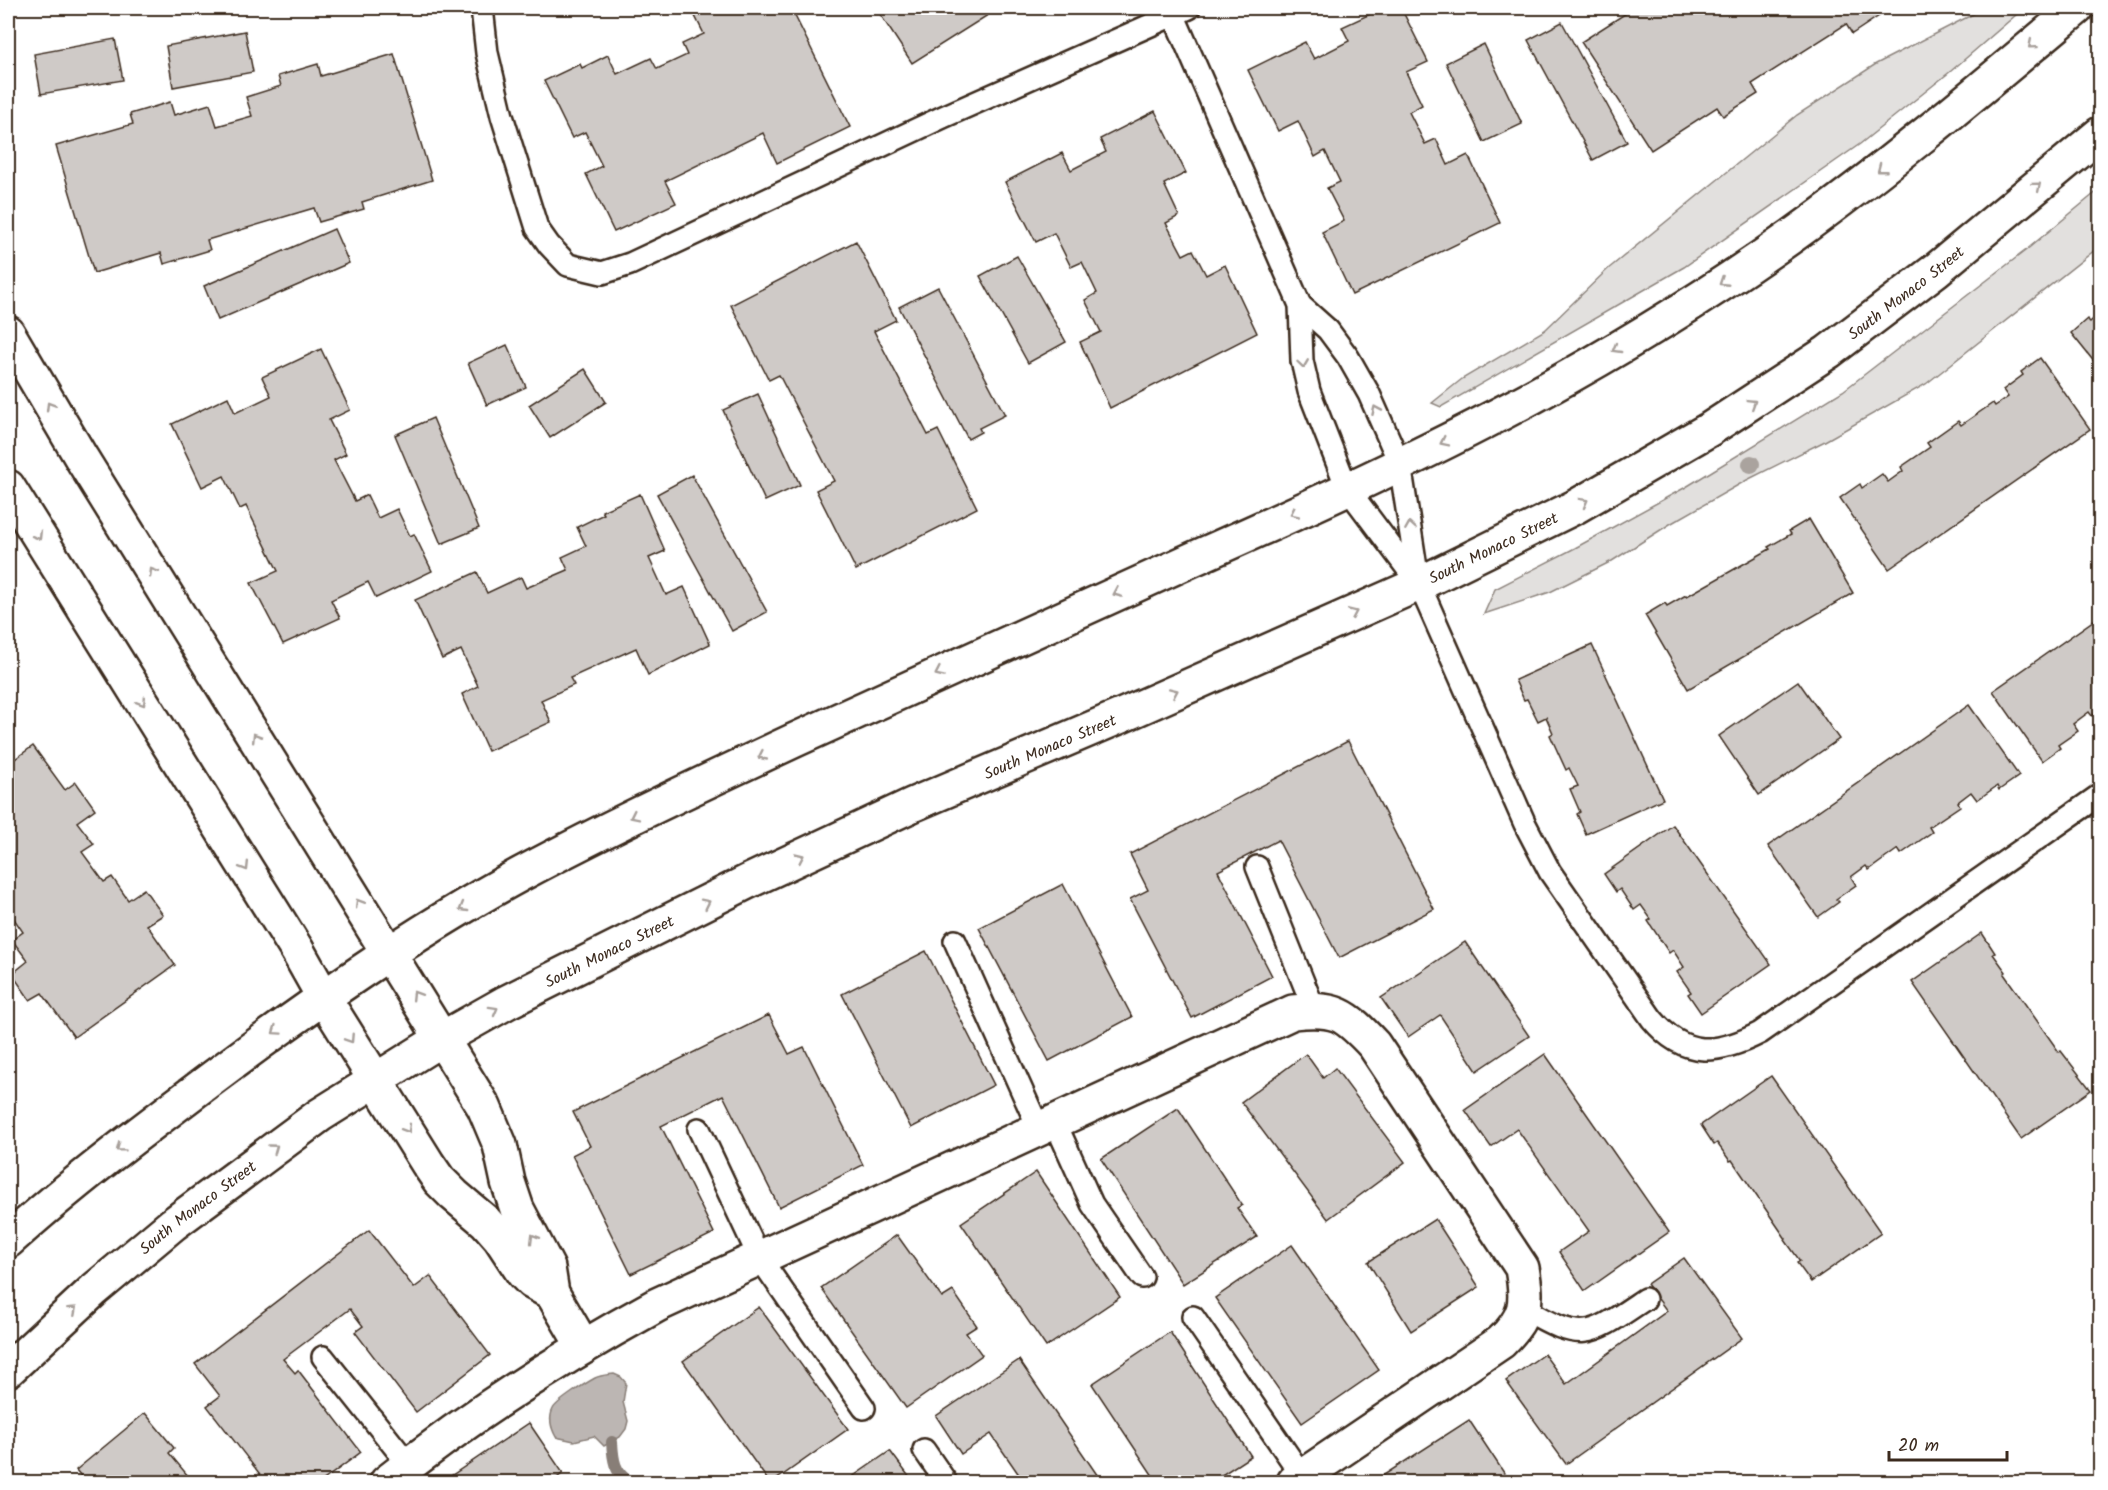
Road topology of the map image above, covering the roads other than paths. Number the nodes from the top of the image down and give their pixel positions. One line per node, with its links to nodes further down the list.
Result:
1 (482, 8): 3 (lane)
2 (2077, 8): 7 (main road, one-way to 7)
3 (1181, 11): 5 (lane)
4 (2100, 134): 10 (main road, South Monaco Street, one-way to 4)
5 (1300, 306): 7 (lane, one-way to 5); 9 (lane, one-way to 9)
6 (8, 333): 14 (main road, one-way to 6)
7 (1400, 464): 9 (main road); 10 (lane, one-way to 7)
8 (8, 486): 15 (main road, one-way to 15)
9 (1347, 488): 10 (lane); 14 (main road, one-way to 14)
10 (1419, 584): 11 (lane); 17 (main road, South Monaco Street, one-way to 10)
11 (2100, 795)
12 (1257, 867): 16 (lane)
13 (955, 941): 19 (lane)
14 (390, 953): 15 (main road); 17 (main road, one-way to 14)
15 (324, 998): 18 (main road, one-way to 18); 21 (main road, one-way to 21)
16 (1314, 1010): 19 (main road); 26 (main road)
17 (443, 1038): 18 (main road, South Monaco Street); 24 (main road, one-way to 17)
18 (376, 1079): 24 (main road, one-way to 24); 30 (main road, South Monaco Street, one-way to 18)
19 (1047, 1125): 22 (main road); 23 (lane)
20 (699, 1129): 22 (lane)
21 (8, 1241)
22 (759, 1257): 28 (main road); 31 (lane)
23 (1142, 1277)
24 (552, 1293): 28 (main road)
25 (1645, 1299): 26 (lane)
26 (1525, 1309): 34 (main road)
27 (1192, 1317): 34 (lane)
28 (583, 1346): 33 (main road)
29 (323, 1356): 33 (lane)
30 (8, 1370)
31 (864, 1408)
32 (924, 1450): 35 (lane)
33 (398, 1476)
34 (1298, 1480)
35 (946, 1482)

